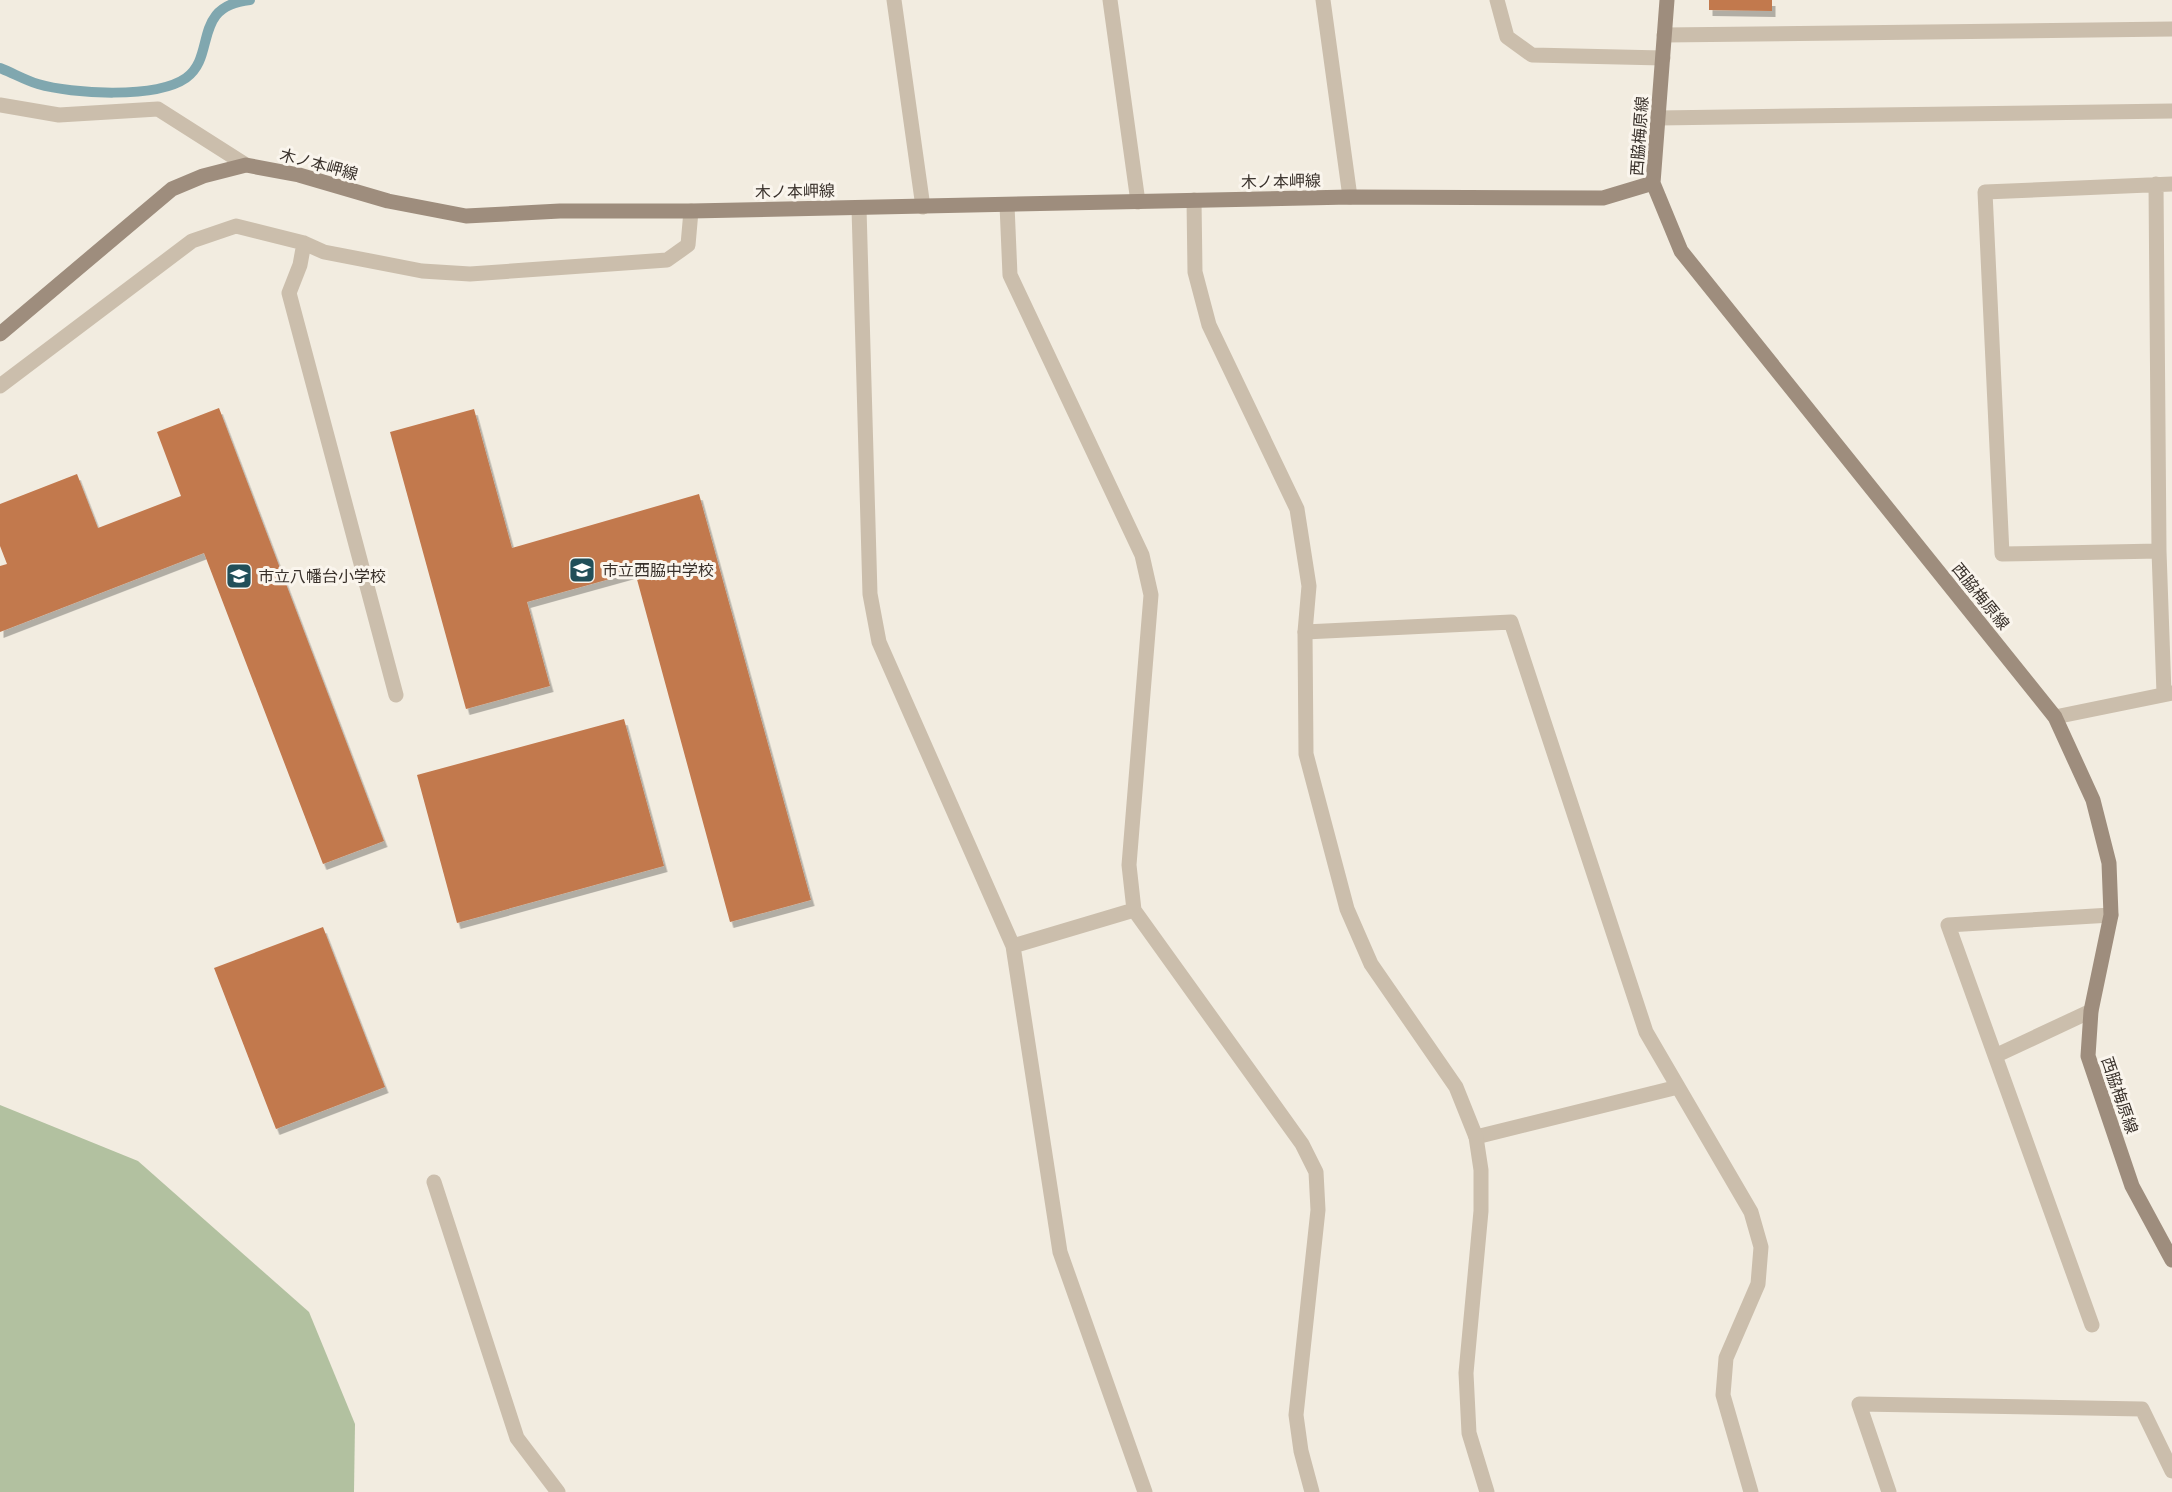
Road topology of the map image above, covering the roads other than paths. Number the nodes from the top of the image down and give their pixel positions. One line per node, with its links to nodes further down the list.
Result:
1 (894, 0): 19 (street)
2 (1110, 0): 17 (street)
3 (1323, 0): 15 (street)
4 (1497, 0): 8 (street)
5 (1667, 0): 7 (main road, 西脇梅原線)
6 (2172, 29): 7 (street)
7 (1664, 35): 8 (main road, 西脇梅原線)
8 (1663, 58): 11 (main road, 西脇梅原線)
9 (0, 105): 12 (street)
10 (2172, 111): 11 (street)
11 (1658, 118): 13 (main road, 西脇梅原線)
12 (246, 165): 21 (main road, 木ノ本岬線); 23 (main road, 木ノ本岬線)
13 (1653, 183): 15 (main road, 木ノ本岬線); 29 (main road, 西脇梅原線)
14 (2164, 184): 25 (street); 25 (street)
15 (1350, 197): 16 (main road, 木ノ本岬線)
16 (1194, 200): 17 (main road, 木ノ本岬線); 26 (street)
17 (1138, 202): 18 (main road, 木ノ本岬線)
18 (1007, 205): 19 (main road, 木ノ本岬線); 30 (street)
19 (923, 207): 20 (main road, 木ノ本岬線)
20 (859, 208): 21 (main road, 木ノ本岬線); 32 (street)
21 (691, 211): 22 (street)
22 (304, 243): 24 (street); 28 (street)
23 (0, 334)
24 (0, 386)
25 (2159, 551): 27 (street)
26 (1305, 632): 35 (street); 36 (street)
27 (2168, 694): 29 (street)
28 (396, 695)
29 (2055, 717): 31 (main road, 西脇梅原線)
30 (1134, 910): 32 (street); 43 (street)
31 (2111, 915): 33 (main road, 西脇梅原線); 34 (street)
32 (1013, 946): 42 (street)
33 (2091, 1011): 34 (street); 38 (main road, 西脇梅原線)
34 (1997, 1055): 39 (street)
35 (1678, 1087): 36 (street); 45 (street)
36 (1476, 1137): 44 (street)
37 (434, 1182): 41 (street)
38 (2172, 1260)
39 (2092, 1325)
40 (2172, 1471): 46 (street)
41 (558, 1492)
42 (1146, 1492)
43 (1312, 1492)
44 (1487, 1492)
45 (1751, 1492)
46 (1889, 1492)

